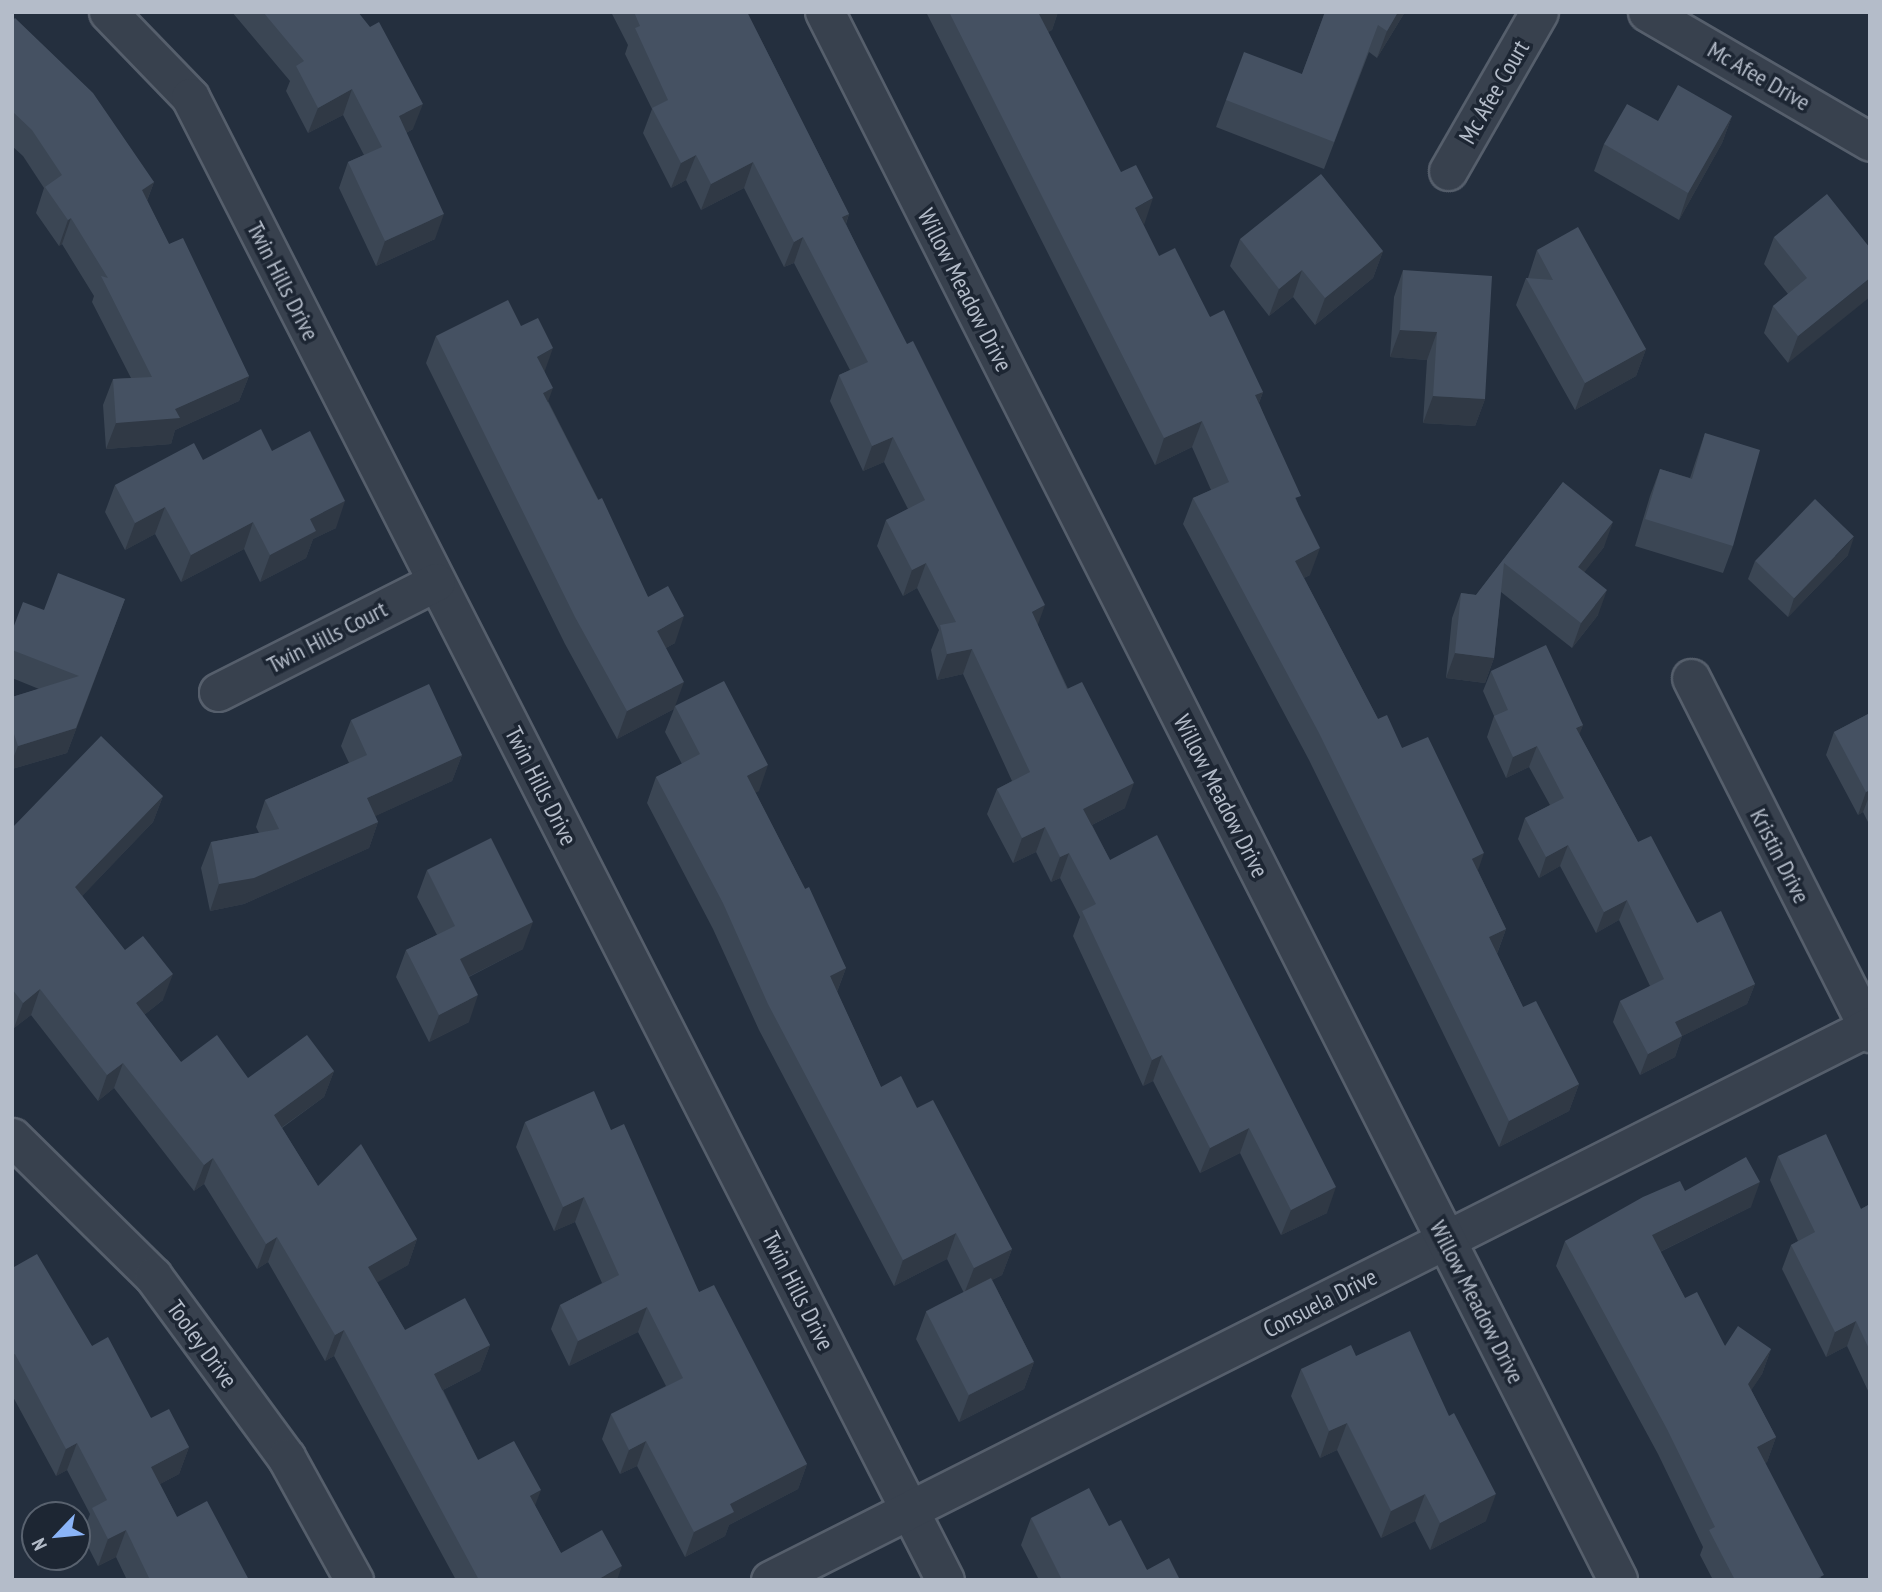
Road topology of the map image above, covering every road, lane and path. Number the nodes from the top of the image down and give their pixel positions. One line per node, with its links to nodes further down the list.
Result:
1 (108, 12): 7 (street, Twin Hills Drive)
2 (825, 12): 12 (street, Willow Meadow Drive)
3 (1539, 12): 6 (street, Mc Afee Court)
4 (1647, 12): 5 (street, Mc Afee Drive)
5 (1870, 142)
6 (1448, 171)
7 (436, 582): 9 (street, Twin Hills Court); 13 (street, Twin Hills Drive)
8 (1691, 678): 10 (street, Kristin Drive)
9 (218, 692)
10 (1869, 1029): 12 (street, Consuela Drive)
11 (12, 1137): 14 (street, Tooley Drive)
12 (1445, 1240): 13 (street, Consuela Drive); 17 (street, Willow Meadow Drive)
13 (910, 1509): 15 (street, Consuela Drive); 16 (street, Twin Hills Drive)
14 (354, 1580)
15 (770, 1580)
16 (945, 1580)
17 (1618, 1580)

